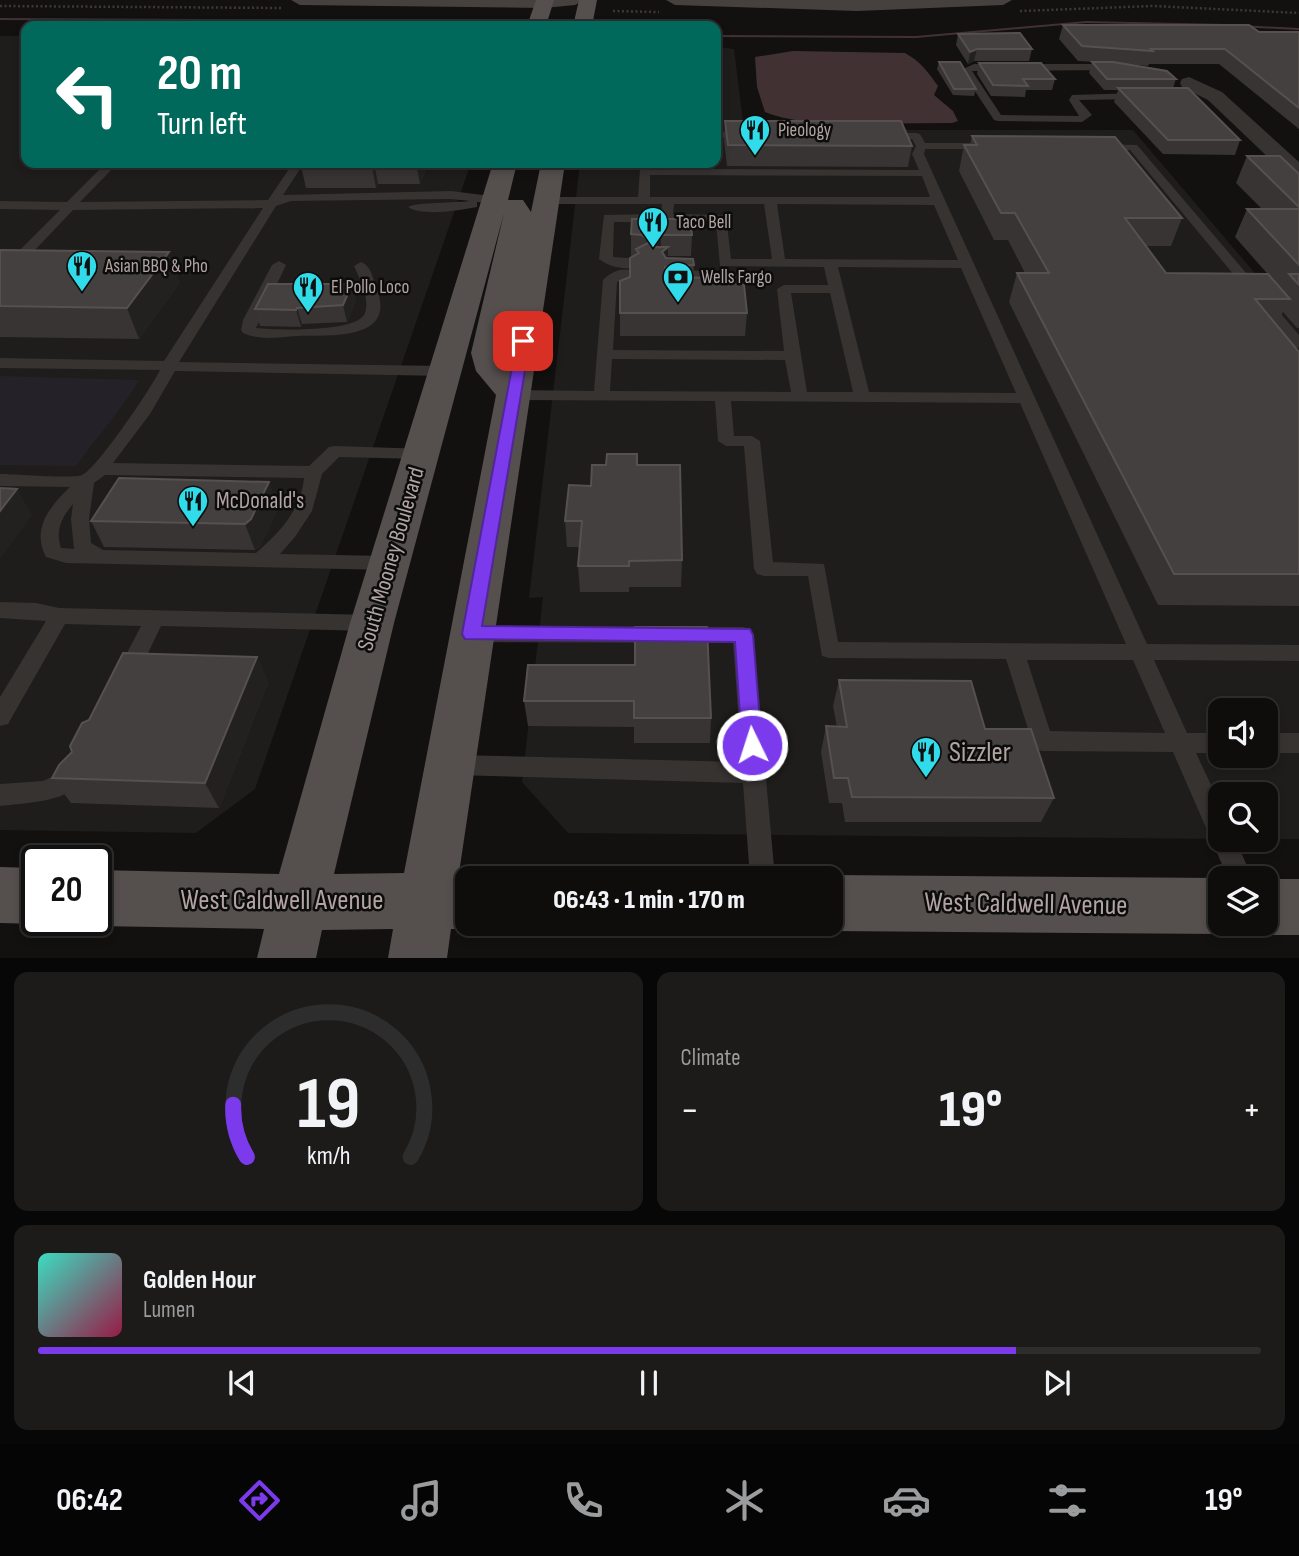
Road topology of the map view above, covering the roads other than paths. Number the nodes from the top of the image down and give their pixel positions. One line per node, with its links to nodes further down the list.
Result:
1 (675, 0): 3 (street)
2 (1003, 0): 3 (street)
3 (866, 3)
4 (296, 4): 6 (street)
5 (582, 10): 6 (street)
6 (541, 11)
7 (1126, 67): 9 (lane)
8 (1186, 86): 16 (street)
9 (1150, 96)
10 (721, 135): 11 (lane)
11 (756, 135)
12 (876, 136): 13 (lane)
13 (921, 146): 14 (lane); 22 (lane)
14 (1001, 146)
15 (1080, 147): 46 (lane)
16 (1294, 164)
17 (107, 168): 31 (lane)
18 (295, 168): 29 (lane)
19 (504, 168): 24 (main road, South Mooney Boulevard)
20 (688, 168): 25 (lane)
21 (721, 168): 22 (lane)
22 (925, 173): 28 (lane)
23 (542, 175): 25 (lane); 52 (main road)
24 (495, 200): 29 (lane); 51 (main road, South Mooney Boulevard); 52 (main road)
25 (644, 200): 26 (lane)
26 (667, 200): 27 (lane); 32 (lane)
27 (770, 201): 28 (lane); 36 (lane)
28 (937, 201): 38 (lane)
29 (271, 204): 31 (lane); 50 (lane)
30 (0, 205): 31 (lane)
31 (69, 206): 39 (lane)
32 (667, 218): 33 (lane); 35 (lane)
33 (641, 263)
34 (661, 263): 35 (lane)
35 (725, 263): 36 (lane)
36 (779, 263): 37 (lane)
37 (830, 263): 38 (lane); 44 (lane)
38 (966, 264): 57 (lane)
39 (13, 265)
40 (279, 265): 41 (lane)
41 (361, 266)
42 (672, 280): 45 (lane)
43 (629, 284): 47 (lane)
44 (836, 289): 48 (lane); 56 (lane)
45 (712, 294)
46 (1299, 344)
47 (605, 354): 48 (lane); 53 (lane)
48 (792, 356): 55 (lane)
49 (0, 363): 50 (lane)
50 (168, 365): 51 (lane); 60 (lane)
51 (445, 371): 58 (main road, South Mooney Boulevard)
52 (515, 395): 53 (lane); 69 (main road)
53 (603, 395): 54 (lane)
54 (723, 396): 55 (lane); 70 (lane)
55 (800, 397): 56 (lane)
56 (862, 397): 57 (lane)
57 (1026, 398): 71 (lane)
58 (421, 453): 59 (lane); 64 (main road, South Mooney Boulevard)
59 (313, 472): 60 (lane); 63 (lane)
60 (93, 475): 61 (lane); 62 (lane); 62 (lane)
61 (0, 480)
62 (102, 557): 63 (lane)
63 (260, 561): 64 (lane)
64 (389, 563): 68 (main road, South Mooney Boulevard)
65 (0, 610): 66 (lane)
66 (59, 616): 67 (lane); 74 (lane)
67 (155, 618): 68 (lane); 73 (lane)
68 (372, 623): 89 (main road, South Mooney Boulevard)
69 (471, 634): 79 (main road); 80 (lane)
70 (1014, 652): 71 (lane); 75 (lane)
71 (1141, 652): 72 (lane); 75 (lane)
72 (1296, 658)
73 (119, 690)
74 (0, 717)
75 (1181, 742): 76 (lane); 83 (lane)
76 (1208, 743)
77 (1278, 743): 78 (lane)
78 (1299, 743)
79 (449, 764): 80 (lane); 88 (main road)
80 (754, 773): 84 (lane)
81 (75, 776): 82 (lane)
82 (0, 795)
83 (1208, 804)
84 (762, 866)
85 (0, 895): 86 (main road)
86 (21, 896)
87 (112, 898): 89 (main road, West Caldwell Avenue)
88 (447, 901): 89 (main road, West Caldwell Avenue); 95 (main road)
89 (300, 902): 94 (main road, South Mooney Boulevard)
90 (843, 902): 91 (main road, West Caldwell Avenue)
91 (1208, 906)
92 (1278, 907): 93 (main road)
93 (1299, 907)
94 (286, 957)
95 (417, 957)

